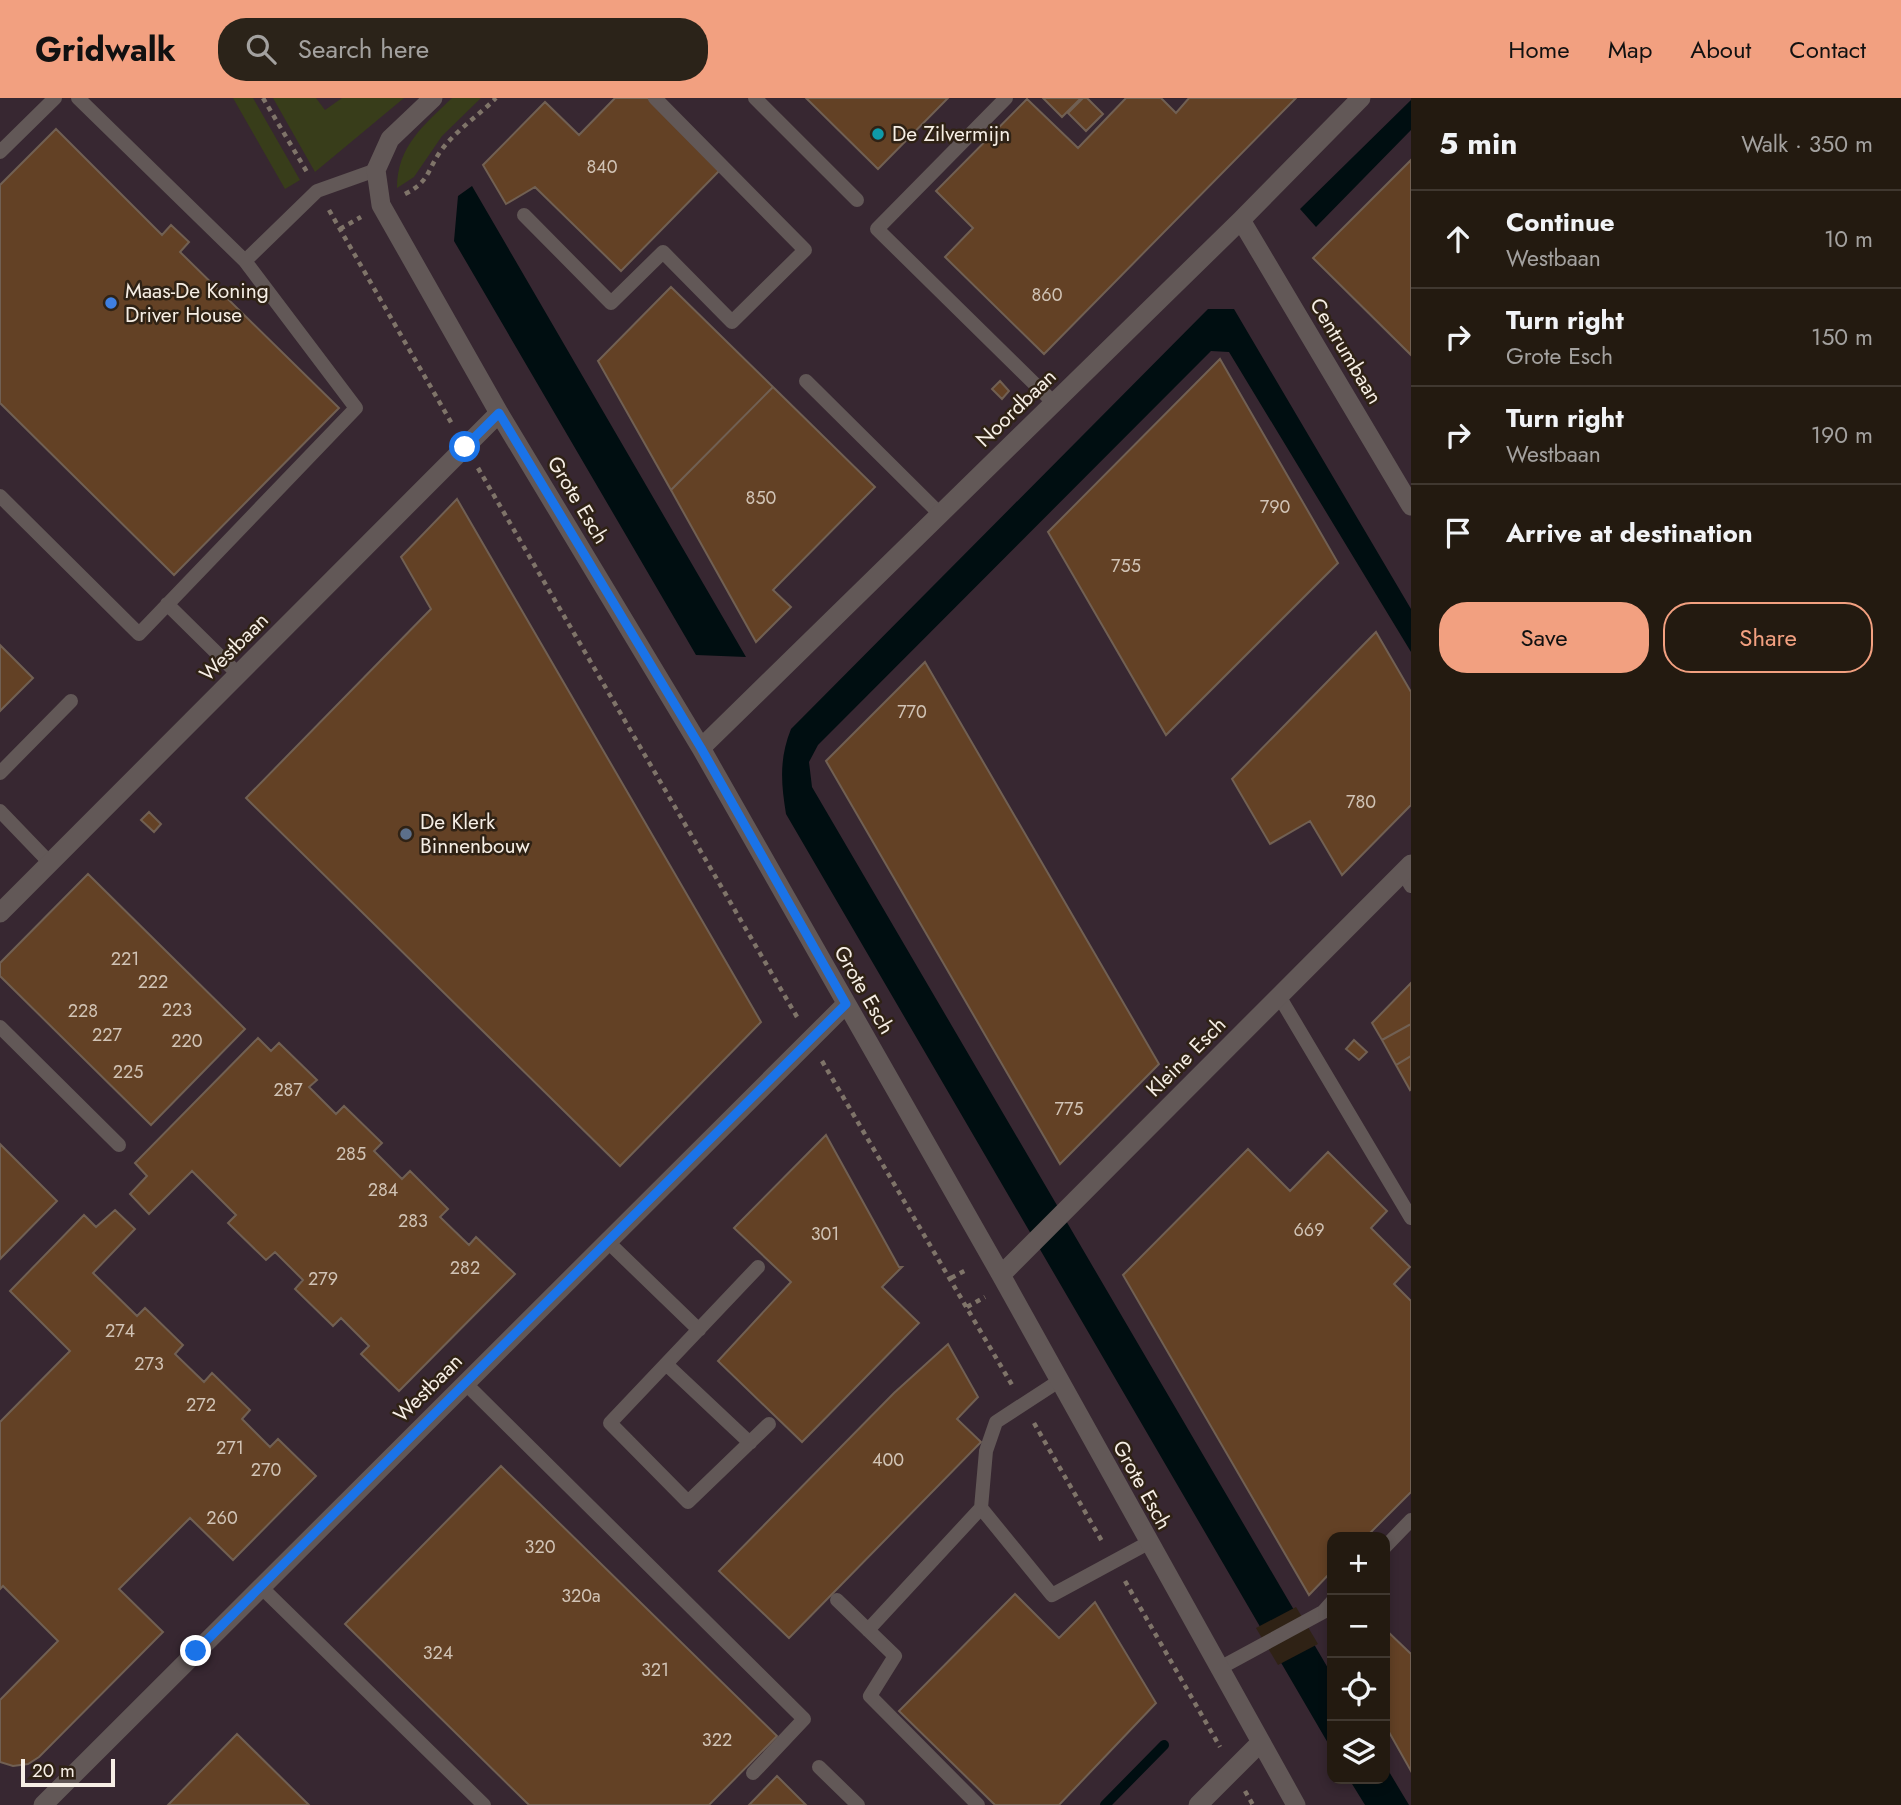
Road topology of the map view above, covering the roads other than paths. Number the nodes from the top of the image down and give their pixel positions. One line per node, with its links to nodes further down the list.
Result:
1 (55, 98): 8 (lane)
2 (78, 98): 13 (lane)
3 (433, 98): 9 (street)
4 (655, 98): 11 (lane)
5 (755, 98): 10 (lane)
6 (1006, 98): 15 (lane)
7 (1361, 98): 12 (street, Noordbaan)
8 (0, 152)
9 (376, 170): 13 (lane); 16 (street, Grote Esch)
10 (857, 200)
11 (524, 215)
12 (1241, 220): 15 (street, Noordbaan); 18 (street, Centrumbaan)
13 (245, 261): 20 (lane)
14 (806, 381): 19 (lane)
15 (1054, 403): 19 (street, Noordbaan)
16 (499, 413): 21 (street, Westbaan); 23 (street, Grote Esch)
17 (0, 496): 20 (lane)
18 (1411, 506)
19 (940, 514): 23 (street, Noordbaan)
20 (167, 604): 21 (lane)
21 (238, 674): 26 (street, Westbaan)
22 (71, 701): 24 (lane)
23 (701, 748): 30 (street, Grote Esch)
24 (0, 773)
25 (0, 811): 26 (lane)
26 (50, 863): 28 (street, Westbaan)
27 (1408, 874): 29 (street, Kleine Esch)
28 (0, 913)
29 (1279, 996): 33 (lane); 36 (street, Kleine Esch)
30 (846, 1004): 34 (street, Westbaan); 36 (street, Grote Esch)
31 (0, 1027): 32 (lane)
32 (119, 1145)
33 (1411, 1218)
34 (607, 1241): 37 (lane); 40 (street, Westbaan)
35 (758, 1267): 37 (lane)
36 (1001, 1275): 39 (street, Grote Esch)
37 (699, 1330): 38 (lane)
38 (666, 1364): 42 (lane); 42 (lane)
39 (1059, 1381): 43 (lane); 46 (street, Grote Esch)
40 (465, 1382): 47 (street, Westbaan); 54 (lane)
41 (769, 1424): 42 (lane)
42 (750, 1443)
43 (981, 1508): 46 (lane); 50 (lane)
44 (1411, 1520): 45 (lane)
45 (1390, 1542)
46 (1148, 1543): 51 (street, Grote Esch)
47 (261, 1587): 55 (street, Westbaan); 56 (lane)
48 (837, 1600): 50 (lane)
49 (1327, 1608): 51 (lane)
50 (868, 1630): 58 (lane)
51 (1218, 1669): 52 (street, Grote Esch)
52 (1259, 1744): 59 (street); 60 (street, Grote Esch)
53 (819, 1767): 57 (lane)
54 (753, 1773)
55 (43, 1805)
56 (484, 1805)
57 (858, 1805)
58 (978, 1805)
59 (1198, 1805)
60 (1296, 1805)

